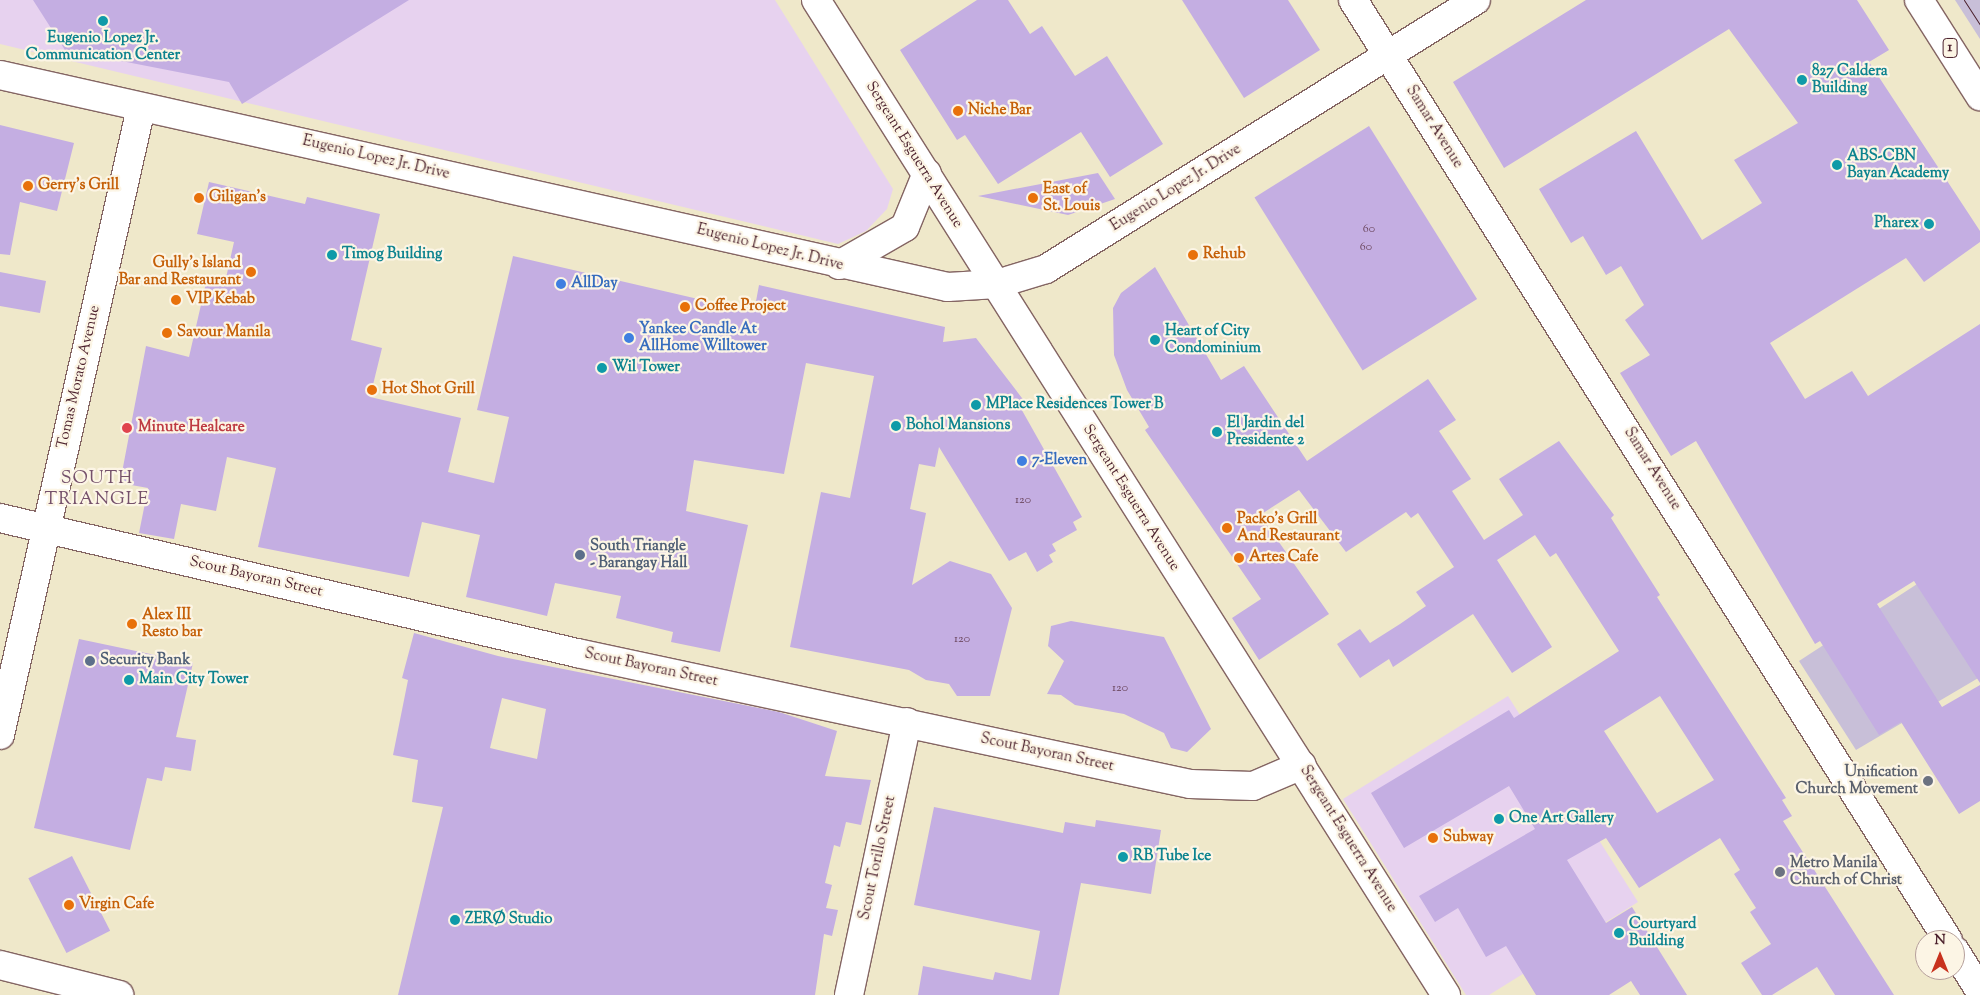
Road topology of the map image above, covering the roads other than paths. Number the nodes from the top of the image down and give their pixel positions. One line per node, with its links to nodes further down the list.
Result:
1 (816, 0): 9 (main road, Sergeant Esguerra Avenue)
2 (1353, 0): 5 (main road, Samar Avenue)
3 (1476, 0): 5 (main road, Eugenio Lopez Jr. Drive)
4 (1919, 0): 7 (main road, 1)
5 (1388, 55): 11 (main road, Eugenio Lopez Jr. Drive); 17 (main road, Samar Avenue)
6 (0, 75): 8 (main road, Eugenio Lopez Jr. Drive)
7 (1980, 96)
8 (141, 108): 10 (main road, Eugenio Lopez Jr. Drive); 13 (main road, Tomas Morato Avenue)
9 (927, 173): 10 (main road); 11 (main road, Sergeant Esguerra Avenue)
10 (839, 266): 11 (main road, Eugenio Lopez Jr. Drive)
11 (997, 284): 16 (main road, Sergeant Esguerra Avenue)
12 (0, 518): 13 (main road, Scout Bayoran Street)
13 (46, 529): 14 (main road, Scout Bayoran Street); 15 (main road, Tomas Morato Avenue)
14 (907, 722): 16 (main road, Scout Bayoran Street); 22 (main road, Scout Torillo Street)
15 (0, 735)
16 (1302, 765): 23 (main road, Sergeant Esguerra Avenue)
17 (1942, 930)
18 (0, 965): 21 (main road)
19 (1965, 967): 20 (main road)
20 (1980, 991)
21 (119, 995)
22 (849, 995)
23 (1446, 995)

